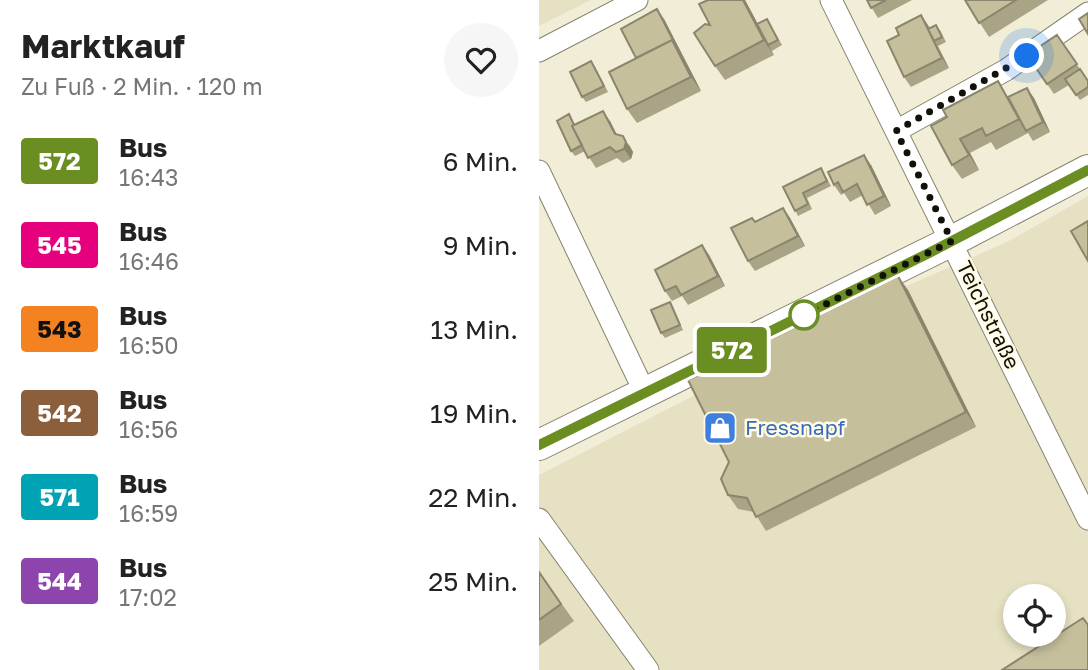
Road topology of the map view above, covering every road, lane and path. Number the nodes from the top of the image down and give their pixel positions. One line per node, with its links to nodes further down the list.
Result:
1 (637, 0): 4 (street)
2 (831, 0): 5 (street, Teichstraße)
3 (1088, 13): 5 (street)
4 (539, 51)
5 (896, 131): 8 (street, Teichstraße)
6 (1088, 170): 8 (main road)
7 (539, 171): 9 (street)
8 (952, 241): 9 (main road); 12 (street, Teichstraße)
9 (645, 393): 10 (main road)
10 (539, 445)
11 (539, 519): 13 (street)
12 (1088, 519)
13 (648, 670)

